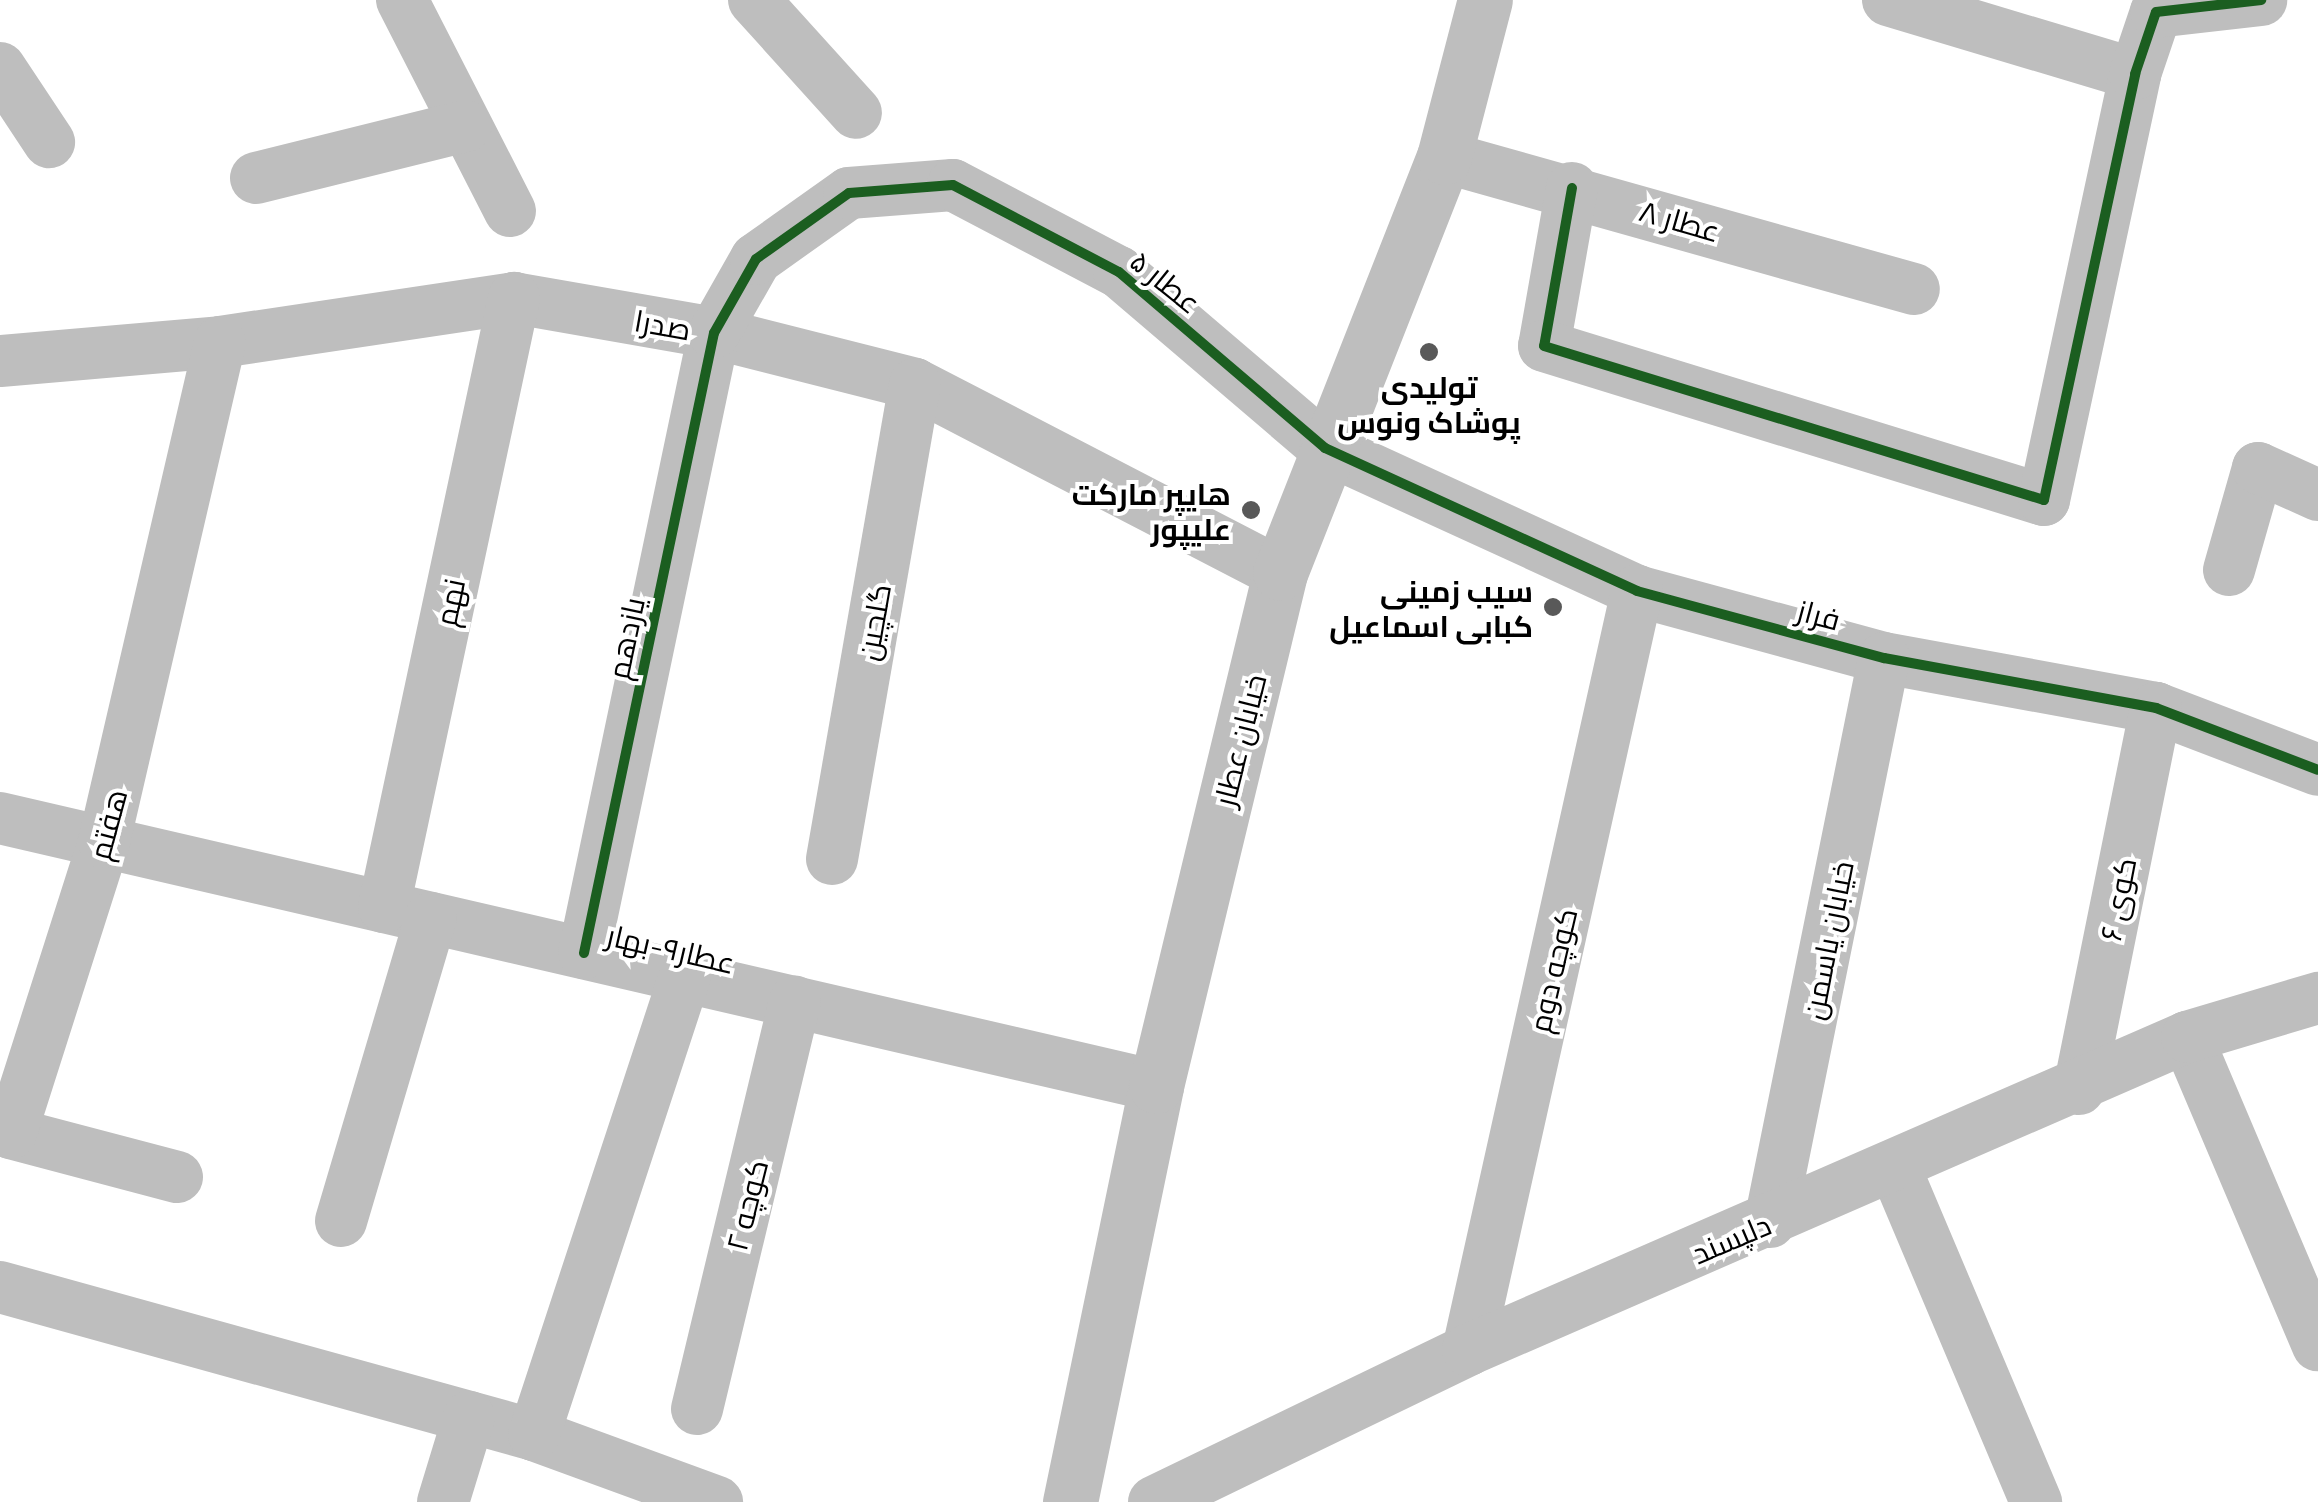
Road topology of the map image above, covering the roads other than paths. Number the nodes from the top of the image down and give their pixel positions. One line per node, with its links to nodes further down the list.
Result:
1 (402, 0): 9 (street)
2 (754, 0): 8 (street)
3 (1485, 0): 11 (main road, خیابان عطار)
4 (1888, 0): 7 (street)
5 (2262, 0): 7 (street)
6 (0, 68): 10 (street)
7 (2136, 74): 14 (street)
8 (856, 113)
9 (466, 126): 12 (street); 15 (street)
10 (49, 142)
11 (1444, 157): 14 (street, عطار ۸); 22 (main road, خیابان عطار)
12 (256, 178)
13 (953, 186): 18 (street, یازدهم); 22 (street, عطار ۵)
14 (1572, 188): 16 (street, عطار ۸)
15 (510, 212)
16 (1914, 289)
17 (514, 298): 18 (street, صدرا); 19 (street, صدرا); 33 (street, نهم)
18 (714, 333): 21 (street, صدرا); 34 (street, یازدهم)
19 (220, 342): 20 (street, صدرا); 31 (street, هفتم)
20 (2, 373)
21 (915, 384): 25 (street, صدرا); 32 (street, گلچین)
22 (1325, 448): 25 (main road, خیابان عطار); 26 (street, فراز)
23 (2318, 495): 24 (street)
24 (2229, 570)
25 (1280, 572): 39 (main road, خیابان عطار)
26 (1637, 590): 27 (street, فراز); 47 (street, کوچه دوم)
27 (1884, 658): 28 (street, فراز); 44 (street, خیابان یاسمن)
28 (2156, 708): 29 (street, فراز); 40 (street, کوی ۶)
29 (2318, 770)
30 (0, 818): 31 (street, عطار۹-بهار)
31 (104, 842): 33 (street, عطار۹-بهار); 42 (street, هفتم)
32 (832, 860)
33 (408, 912): 34 (street, عطار۹-بهار); 43 (street, نهم)
34 (584, 953): 35 (street, عطار۹-بهار)
35 (686, 977): 37 (street, عطار۹-بهار); 50 (street)
36 (2318, 998): 38 (street, دلپسند)
37 (795, 1002): 39 (street, عطار۹-بهار); 48 (street, کوچه ۲)
38 (2187, 1036): 40 (street, دلپسند); 46 (street)
39 (1156, 1086): 54 (main road, خیابان عطار)
40 (2079, 1089): 41 (street, دلپسند)
41 (1895, 1168): 44 (street, دلپسند); 55 (street)
42 (177, 1176)
43 (342, 1220)
44 (1770, 1222): 47 (street, دلپسند)
45 (0, 1288): 49 (street)
46 (2315, 1329)
47 (1468, 1350): 51 (street, دلپسند)
48 (697, 1408)
49 (468, 1416): 50 (street); 52 (street)
50 (534, 1435): 53 (street)
51 (1173, 1499)
52 (444, 1502)
53 (717, 1502)
54 (1070, 1502)
55 (2036, 1502)

